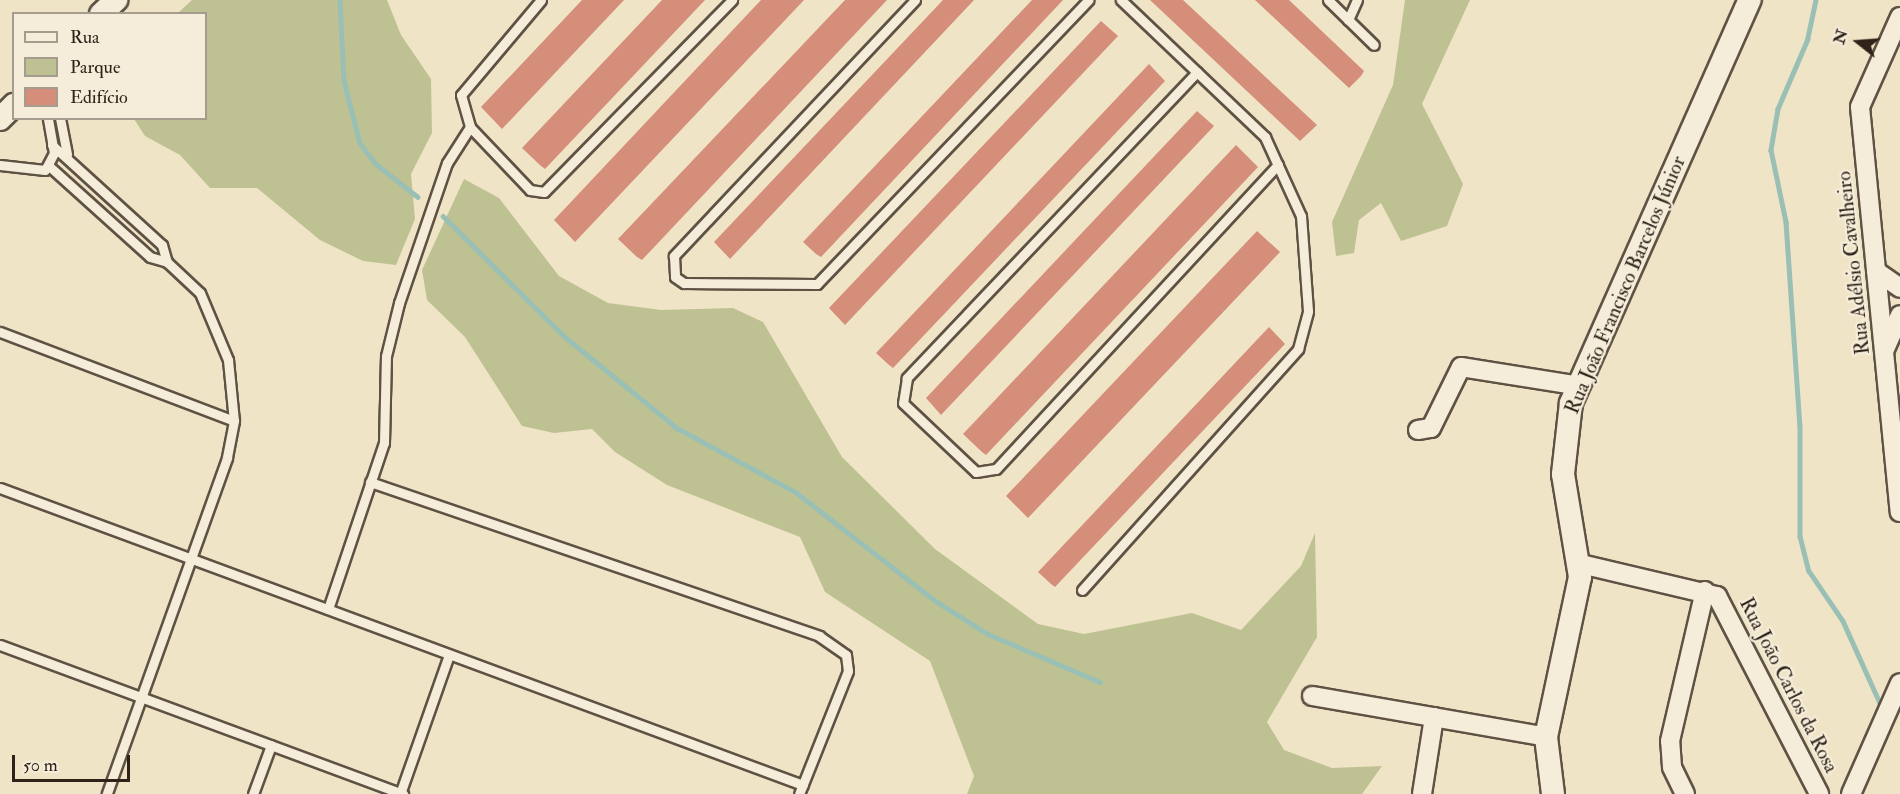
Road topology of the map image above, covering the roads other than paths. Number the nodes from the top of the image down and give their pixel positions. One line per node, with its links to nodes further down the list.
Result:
1 (116, 0): 10 (street)
2 (542, 0): 19 (lane)
3 (732, 0): 19 (lane)
4 (915, 0): 5 (lane)
5 (1088, 0)
6 (1121, 0): 14 (lane)
7 (1328, 0): 12 (lane)
8 (1357, 0): 12 (lane)
9 (1750, 0): 31 (street, Rua João Francisco Barcelos Júnior)
10 (103, 12)
11 (1900, 17): 26 (street, Rua Adélsio Cavalheiro)
12 (1348, 20): 13 (lane)
13 (1374, 45)
14 (1197, 72): 23 (lane); 23 (lane)
15 (12, 107): 16 (street)
16 (0, 119)
17 (48, 120): 20 (lane)
18 (60, 120): 21 (lane)
19 (470, 127): 34 (lane)
20 (52, 145): 21 (lane); 24 (lane)
21 (67, 154): 25 (lane)
22 (0, 165): 24 (lane)
23 (1278, 165): 39 (lane)
24 (49, 166): 25 (lane)
25 (167, 262): 32 (lane)
26 (1876, 271): 27 (street); 30 (street, Rua Adélsio Cavalheiro)
27 (1900, 288)
28 (1900, 315): 30 (street)
29 (0, 332): 32 (lane)
30 (1884, 350): 36 (street, Rua Adélsio Cavalheiro)
31 (1579, 386): 33 (street); 38 (street, Rua João Francisco Barcelos Júnior)
32 (234, 422): 37 (lane)
33 (1418, 430)
34 (370, 482): 41 (lane); 50 (lane)
35 (0, 488): 37 (lane)
36 (1900, 512)
37 (193, 558): 41 (lane); 46 (lane)
38 (1577, 564): 40 (street, Rua João Carlos da Rosa); 48 (street, Rua João Francisco Barcelos Júnior)
39 (1082, 590)
40 (1705, 591): 56 (street); 57 (street, Rua João Carlos da Rosa)
41 (328, 609): 43 (lane)
42 (0, 645): 46 (lane)
43 (449, 655): 50 (lane); 53 (lane)
44 (1900, 683): 58 (street)
45 (1312, 696): 47 (street)
46 (141, 699): 49 (lane); 51 (lane)
47 (1434, 717): 48 (street); 54 (street)
48 (1546, 737): 55 (street, Rua João Francisco Barcelos Júnior)
49 (272, 746): 52 (lane); 53 (lane)
50 (801, 789)
51 (106, 794)
52 (253, 794)
53 (401, 794)
54 (1422, 794)
55 (1553, 794)
56 (1685, 794)
57 (1819, 794)
58 (1851, 794)

